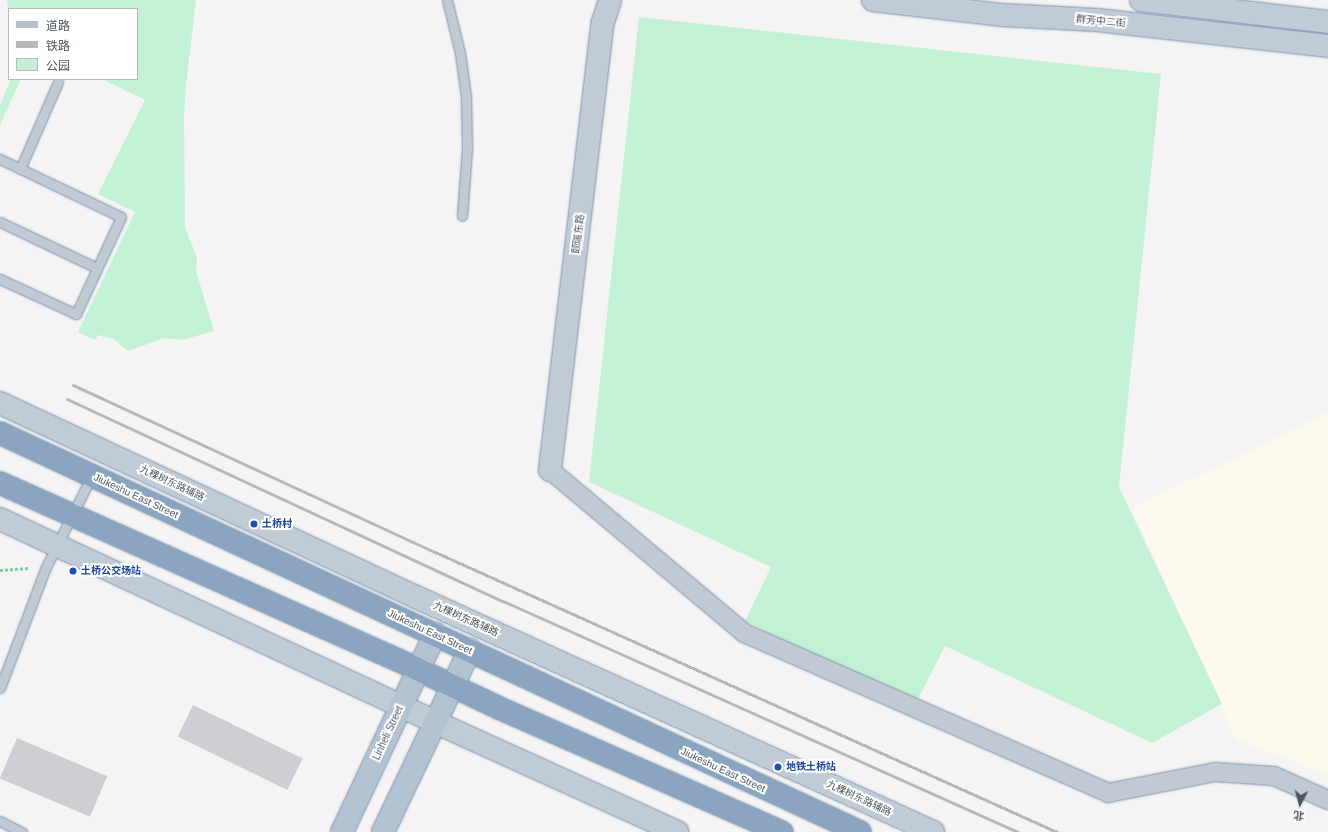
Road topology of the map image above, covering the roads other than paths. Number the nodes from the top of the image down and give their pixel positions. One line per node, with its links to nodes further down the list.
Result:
1 (447, 0): 10 (lane)
2 (610, 0): 16 (street, 颐瑞东路)
3 (873, 0): 6 (street, 群芳中二街)
4 (1141, 0): 5 (street)
5 (1328, 22)
6 (1328, 46)
7 (58, 82): 9 (lane)
8 (0, 160): 9 (lane)
9 (20, 169): 12 (lane)
10 (462, 216)
11 (0, 222): 12 (lane)
12 (98, 268): 13 (lane)
13 (0, 279)
14 (0, 403): 37 (street, 九棵树东路辅路)
15 (0, 433): 17 (highway, Jiukeshu East Street)
16 (550, 470): 29 (street)
17 (92, 475): 19 (lane); 22 (highway, Jiukeshu East Street)
18 (0, 483): 19 (highway)
19 (70, 515): 21 (lane); 24 (highway)
20 (0, 518): 21 (street)
21 (56, 544): 26 (lane); 27 (street)
22 (435, 634): 23 (highway, Jiukeshu East Street); 24 (main road, Linheli Street)
23 (470, 650): 25 (main road); 36 (highway, Jiukeshu East Street)
24 (417, 669): 25 (highway); 27 (main road, Linheli Street)
25 (452, 686): 28 (main road); 35 (highway)
26 (0, 688)
27 (401, 705): 28 (street); 32 (main road, Linheli Street)
28 (435, 722): 33 (main road); 34 (street)
29 (1328, 800)
30 (0, 821): 31 (lane)
31 (22, 832)
32 (342, 832)
33 (383, 832)
34 (677, 832)
35 (782, 832)
36 (860, 832)
37 (933, 832)

